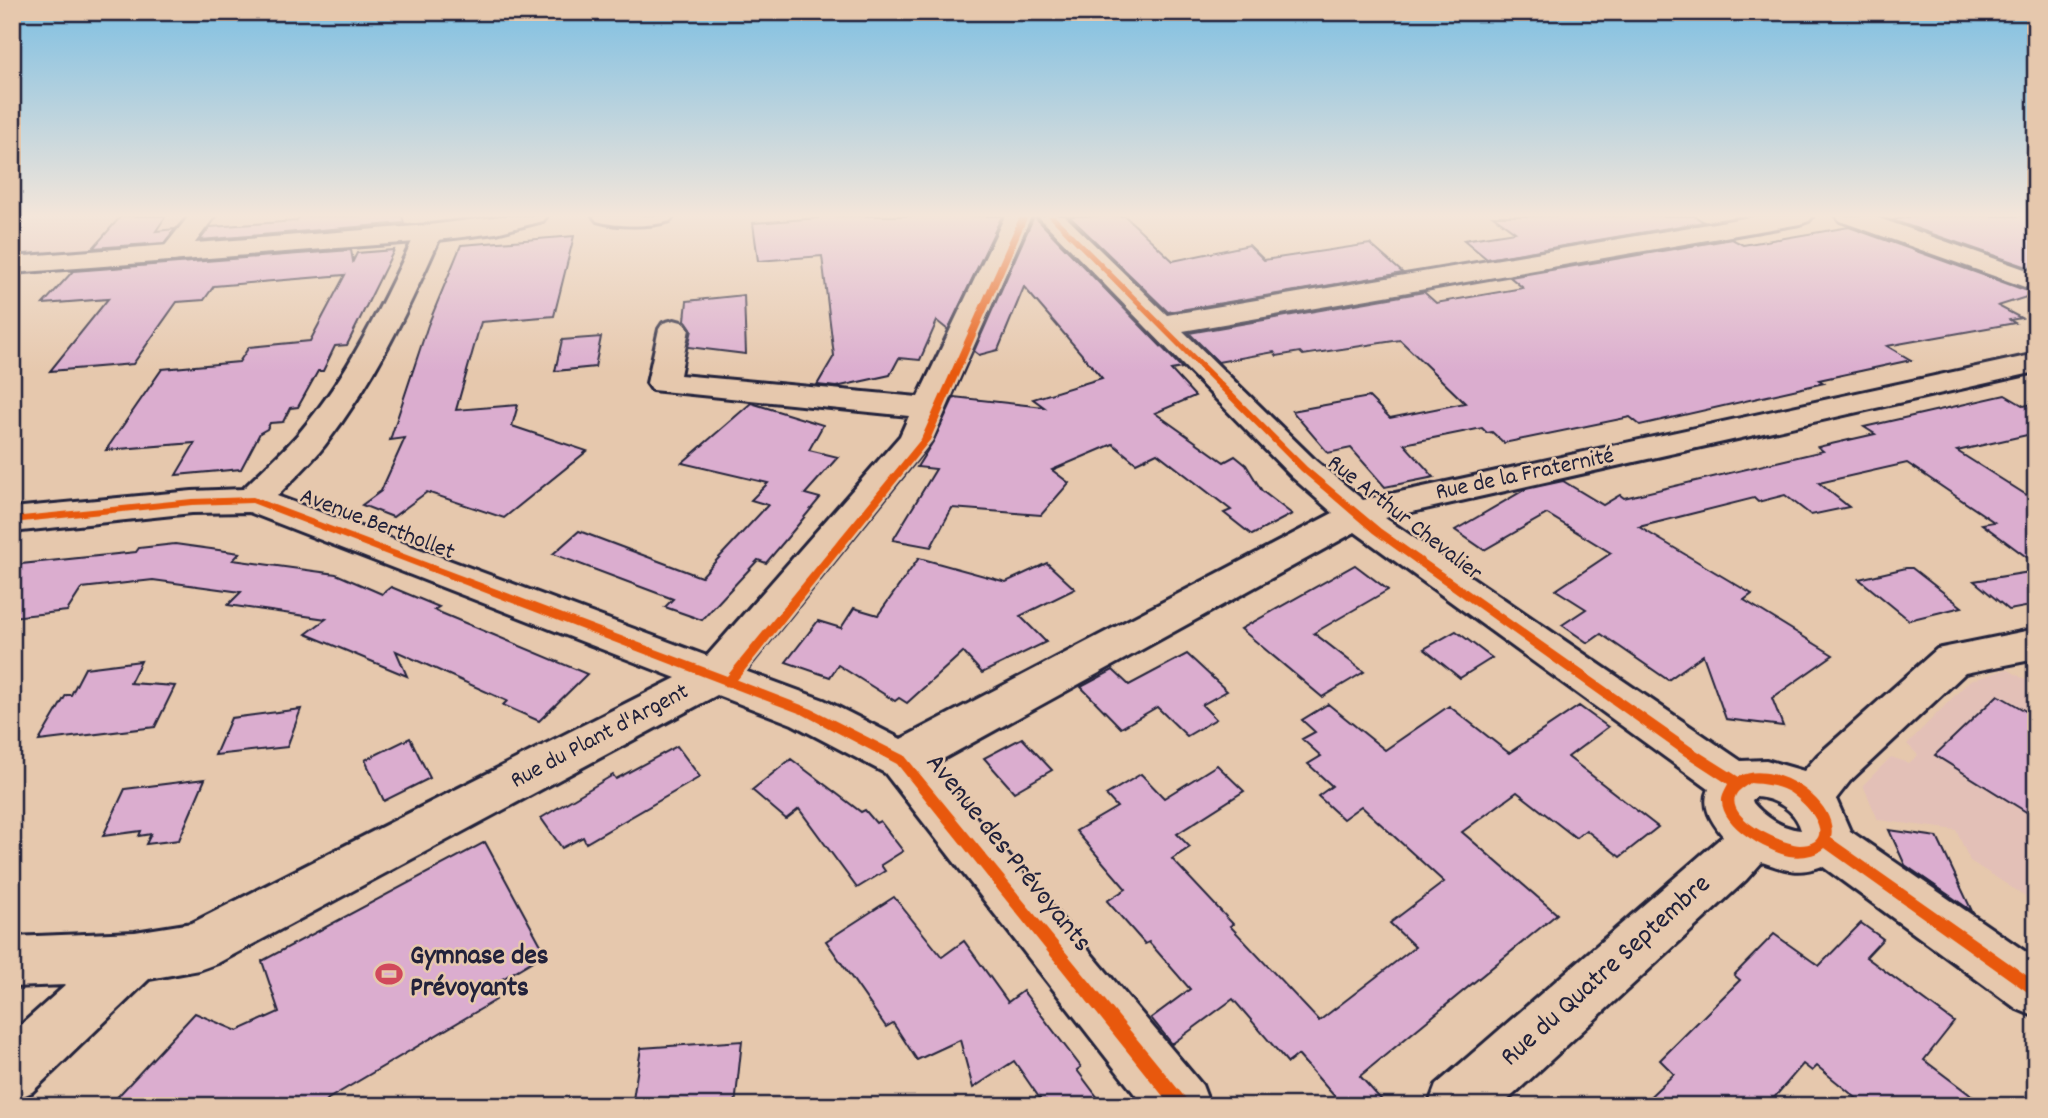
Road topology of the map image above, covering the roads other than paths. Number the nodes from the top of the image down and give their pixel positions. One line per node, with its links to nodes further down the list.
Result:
1 (413, 268): 11 (street)
2 (994, 268): 10 (street, Rue du Plant d'Argent)
3 (1105, 268): 7 (street, Rue Arthur Chevalier)
4 (1495, 268): 7 (street)
5 (1995, 268): 6 (street)
6 (2036, 283)
7 (1163, 325): 12 (street, Rue Arthur Chevalier)
8 (674, 329): 10 (street)
9 (2036, 363): 12 (street, Rue de la Fraternité)
10 (929, 408): 15 (street, Rue du Plant d'Argent)
11 (253, 500): 13 (street, Avenue Berthollet); 15 (street, Avenue Berthollet)
12 (1359, 514): 16 (street, Rue de la Fraternité); 17 (street, Rue Arthur Chevalier)
13 (12, 520)
14 (2036, 644): 18 (street)
15 (712, 677): 16 (street, Avenue des Prévoyants); 20 (street, Rue du Plant d'Argent)
16 (901, 760): 24 (street, Avenue des Prévoyants)
17 (1737, 783): 18 (street); 19 (street)
18 (1816, 820): 19 (street); 22 (street)
19 (1754, 836): 25 (street, Rue du Quatre Septembre)
20 (135, 957): 21 (street, Rue du Plant d'Argent); 23 (street)
21 (12, 962)
22 (2036, 991)
23 (12, 1072)
24 (1181, 1106)
25 (1457, 1106)

